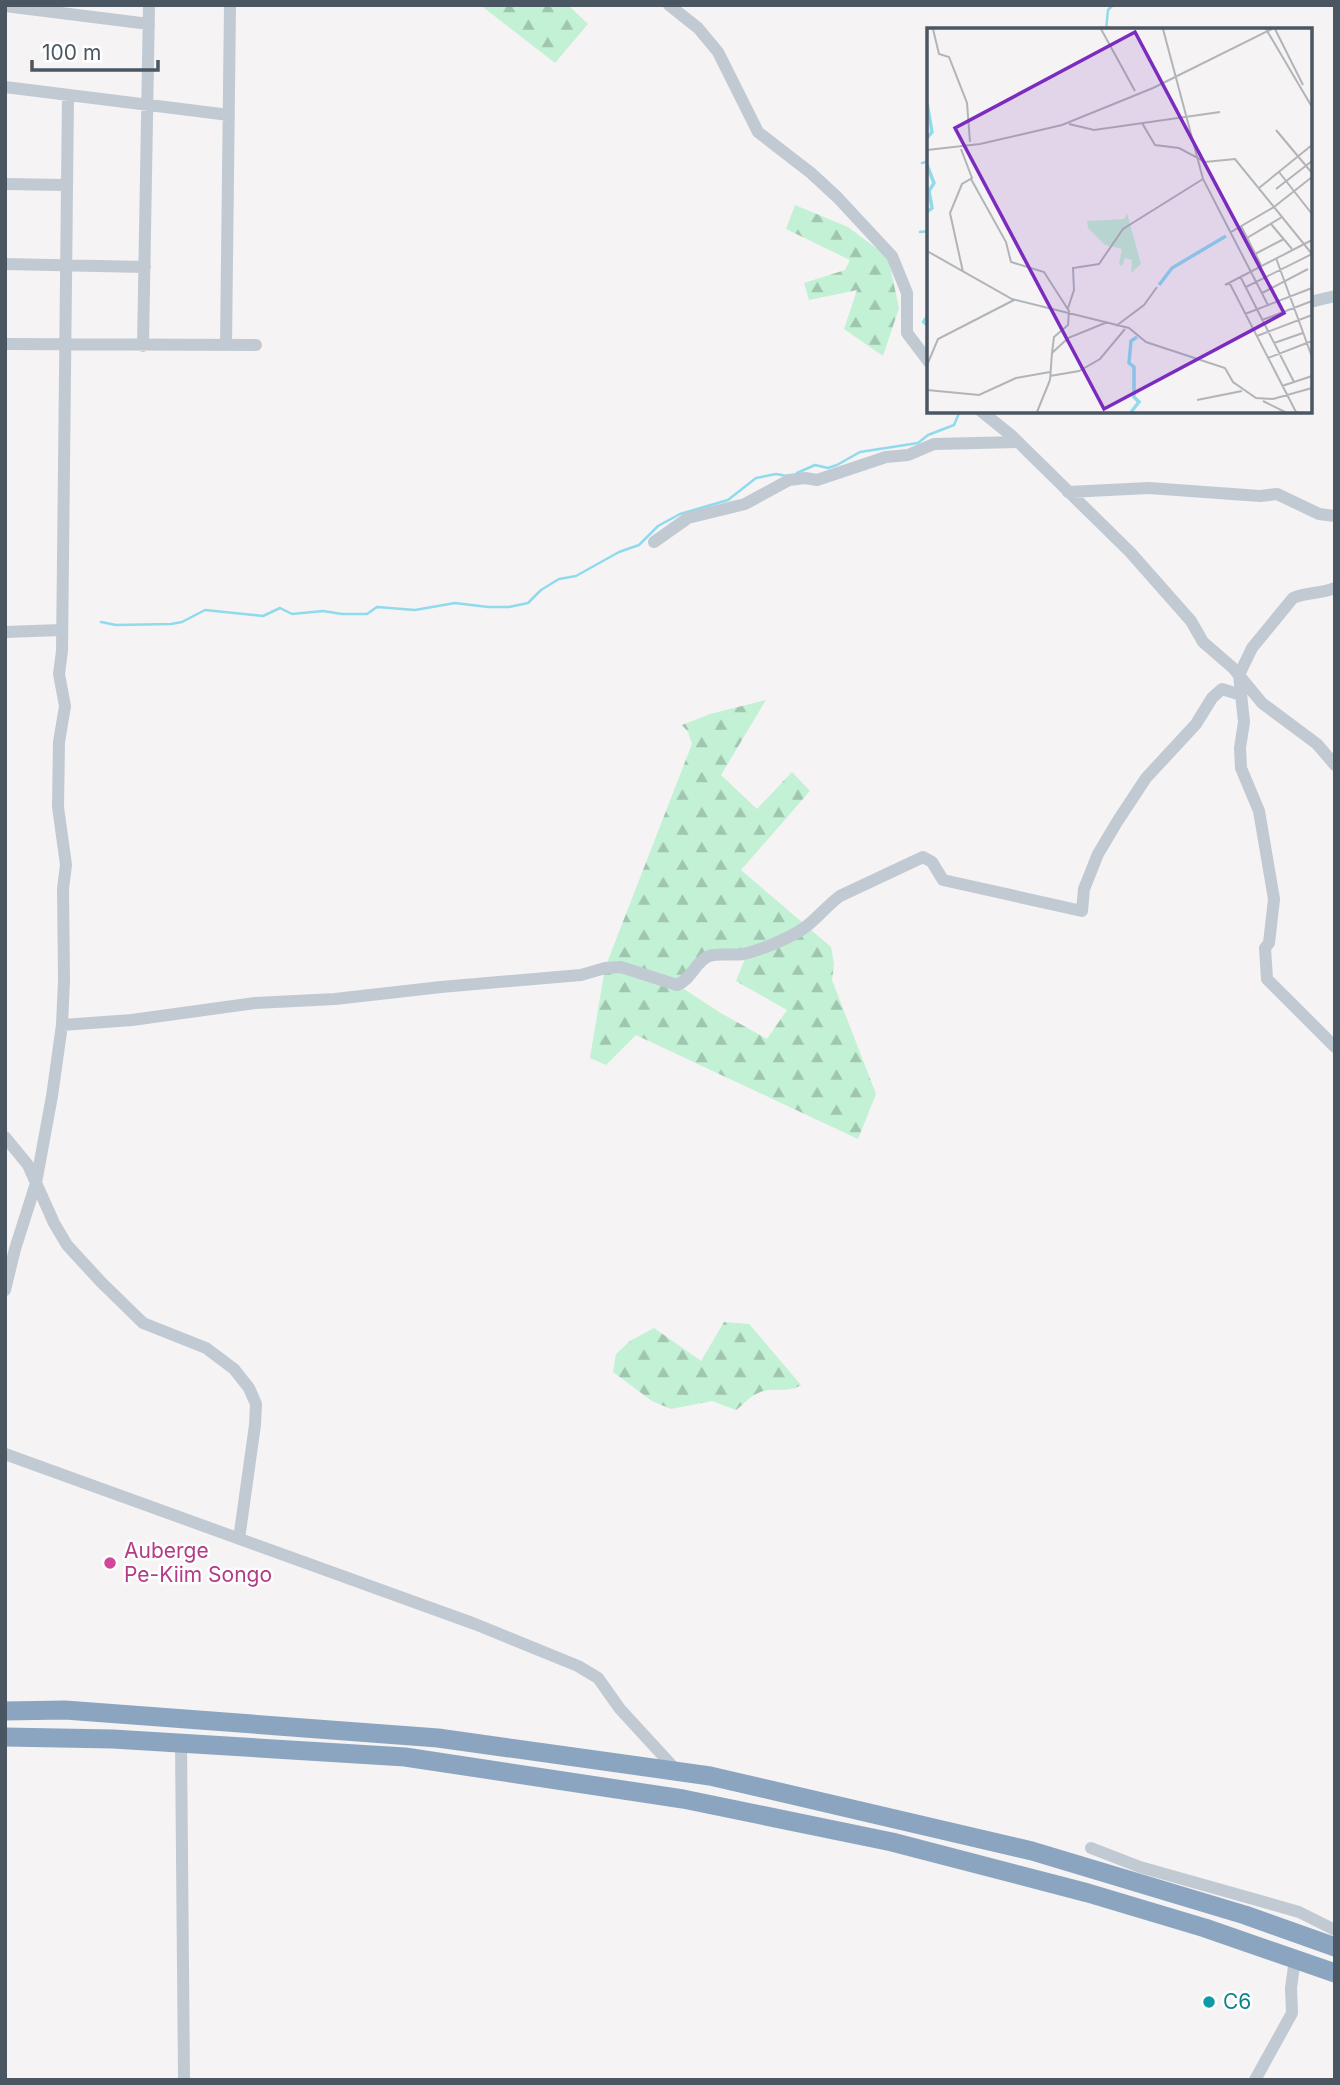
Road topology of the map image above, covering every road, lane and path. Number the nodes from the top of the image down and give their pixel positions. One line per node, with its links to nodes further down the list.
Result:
1 (149, 5): 5 (street)
2 (230, 5): 9 (street)
3 (669, 5): 22 (street)
4 (5, 6): 5 (street)
5 (149, 24): 8 (street)
6 (5, 87): 7 (street)
7 (68, 95): 8 (street); 11 (street)
8 (147, 105): 9 (street); 14 (street)
9 (229, 115): 19 (street)
10 (5, 184): 11 (street)
11 (66, 185): 13 (street)
12 (5, 264): 13 (street)
13 (65, 265): 14 (street); 18 (street)
14 (145, 267): 21 (street)
15 (1335, 296): 16 (street)
16 (1312, 302)
17 (5, 344): 18 (street)
18 (64, 345): 21 (street); 29 (street)
19 (226, 345): 20 (street); 21 (street)
20 (256, 345)
21 (144, 346)
22 (927, 359)
23 (983, 413): 24 (street)
24 (1018, 442): 25 (street); 27 (street)
25 (1068, 492): 26 (street); 31 (street)
26 (1335, 516)
27 (654, 542)
28 (1335, 588): 31 (street)
29 (61, 630): 30 (street); 34 (street)
30 (5, 632)
31 (1239, 675): 32 (street); 33 (street)
32 (1241, 695): 34 (street); 35 (street)
33 (1335, 765)
34 (62, 1025): 37 (street)
35 (1335, 1047)
36 (5, 1136): 37 (street)
37 (36, 1182): 38 (street); 40 (street)
38 (5, 1290)
39 (5, 1454): 40 (street)
40 (239, 1539): 44 (street)
41 (5, 1711): 44 (highway)
42 (5, 1737): 43 (highway)
43 (181, 1743): 48 (highway); 50 (street)
44 (678, 1772): 47 (highway)
45 (1091, 1848): 46 (street)
46 (1335, 1930)
47 (1335, 1947)
48 (1295, 1959): 49 (highway); 51 (street)
49 (1335, 1973)
50 (184, 2080)
51 (1255, 2080)

